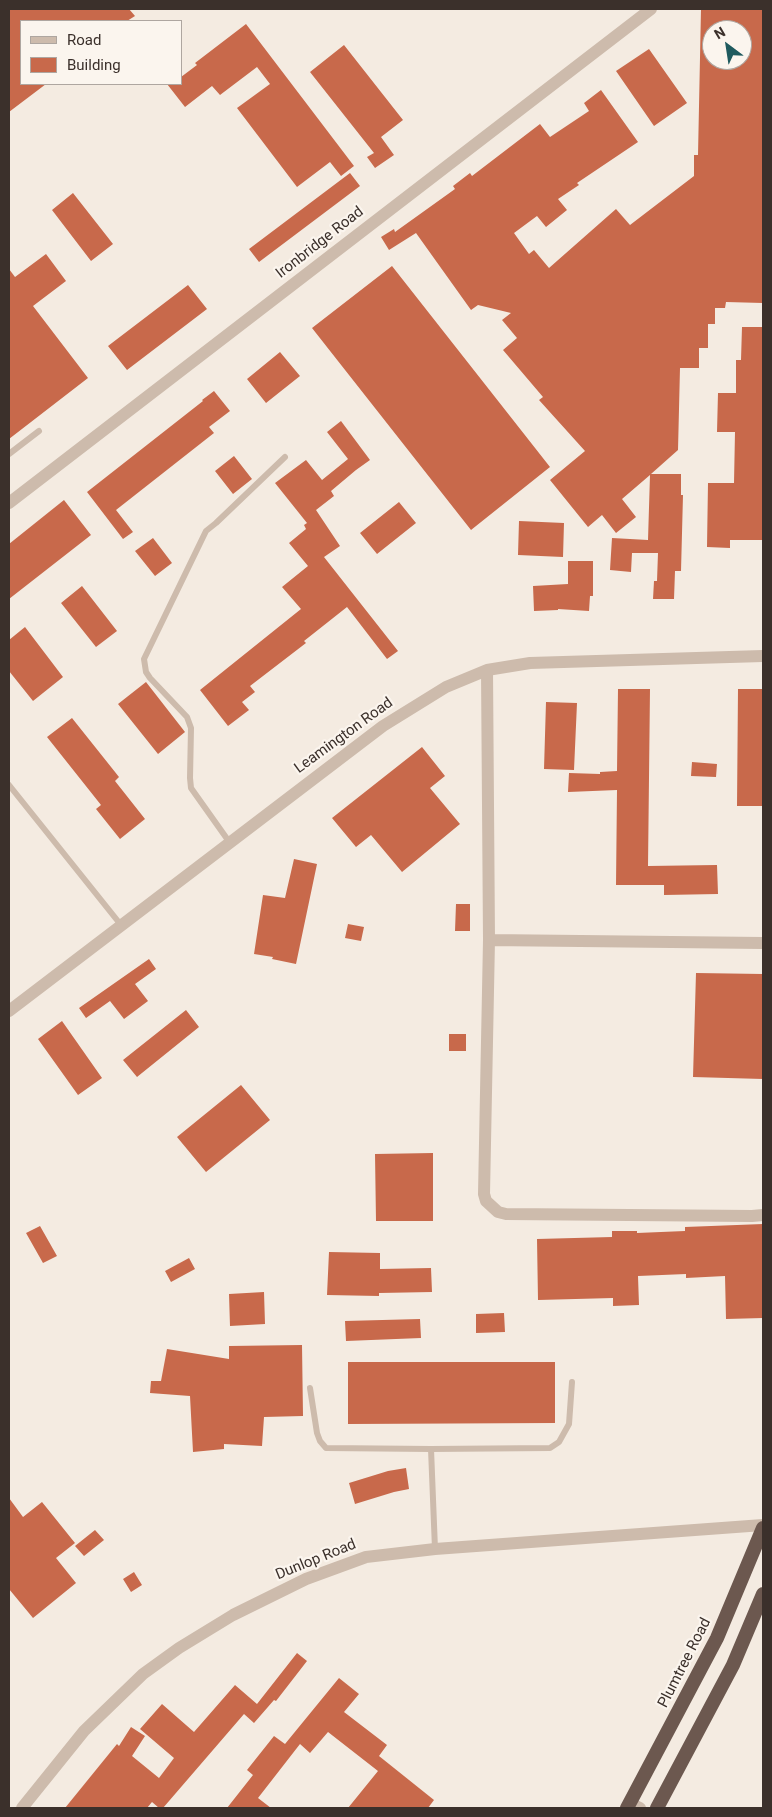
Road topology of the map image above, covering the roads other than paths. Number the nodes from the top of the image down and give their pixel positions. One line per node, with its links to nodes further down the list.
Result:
1 (651, 9): 5 (street, Ironbridge Road)
2 (39, 432): 3 (lane)
3 (9, 454)
4 (285, 457): 9 (lane)
5 (9, 503)
6 (763, 656): 7 (street, Leamington Road)
7 (487, 670): 9 (street, Leamington Road); 11 (street)
8 (9, 786): 10 (lane)
9 (230, 843): 10 (street, Leamington Road)
10 (121, 925): 13 (street, Leamington Road)
11 (489, 940): 12 (street); 14 (street)
12 (763, 943)
13 (9, 1011)
14 (763, 1215)
15 (572, 1382): 17 (lane)
16 (310, 1388): 17 (lane)
17 (431, 1449): 19 (lane)
18 (763, 1527): 19 (street, Dunlop Road); 21 (highway, Plumtree Road)
19 (435, 1549): 22 (street, Dunlop Road)
20 (763, 1594): 23 (highway)
21 (632, 1807)
22 (22, 1808)
23 (657, 1808)

